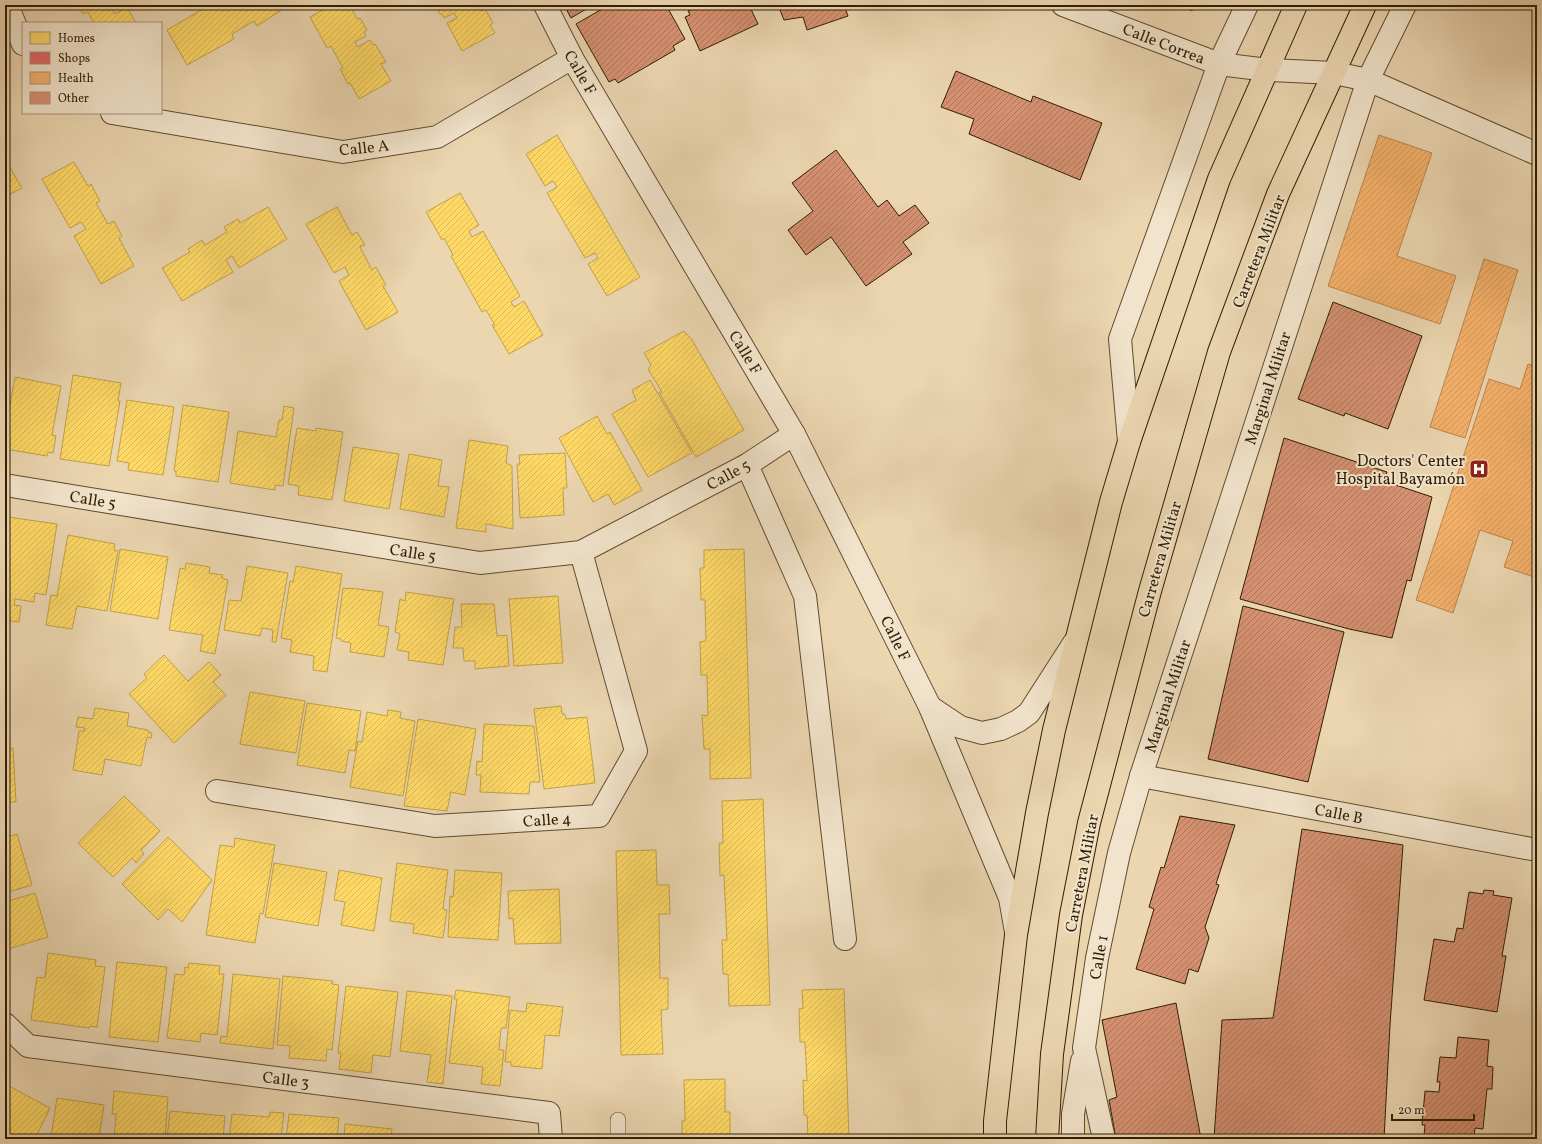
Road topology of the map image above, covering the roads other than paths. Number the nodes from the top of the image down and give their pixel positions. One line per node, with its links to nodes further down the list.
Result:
1 (7, 5): 8 (street)
2 (545, 5): 9 (street, Calle F)
3 (1063, 5): 10 (street, Calle Correa)
4 (1247, 5): 10 (street)
5 (1296, 5): 11 (main road)
6 (1365, 5): 12 (main road, Carretera Militar)
7 (1405, 5): 13 (street, Marginal Militar)
8 (22, 42)
9 (572, 58): 14 (street, Calle A); 16 (street, Calle F)
10 (1220, 64): 11 (street, Calle Correa); 17 (street)
11 (1268, 70): 12 (street, Calle Correa); 17 (main road)
12 (1334, 73): 13 (street, Calle Correa); 34 (main road, Carretera Militar)
13 (1368, 80): 15 (street, Calle Correa); 23 (street, Marginal Militar)
14 (118, 114)
15 (1537, 154)
16 (794, 434): 18 (street, Calle 5); 22 (street, Calle F)
17 (1129, 442): 21 (main road)
18 (747, 465): 20 (street, Calle 5); 27 (street)
19 (5, 485): 20 (street, Calle 5)
20 (581, 552): 24 (street, Calle 4)
21 (1076, 638): 22 (street); 26 (main road)
22 (930, 707): 26 (street, Calle F)
23 (1141, 776): 25 (street, Calle B); 29 (street, Calle 1)
24 (217, 791)
25 (1537, 850)
26 (1016, 935): 33 (main road)
27 (845, 939)
28 (5, 1024): 31 (street, Calle 3)
29 (1084, 1048): 35 (street); 36 (street, Calle 1)
30 (618, 1120): 32 (lane)
31 (551, 1139)
32 (618, 1139)
33 (995, 1139)
34 (1047, 1139)
35 (1073, 1139)
36 (1104, 1139)

